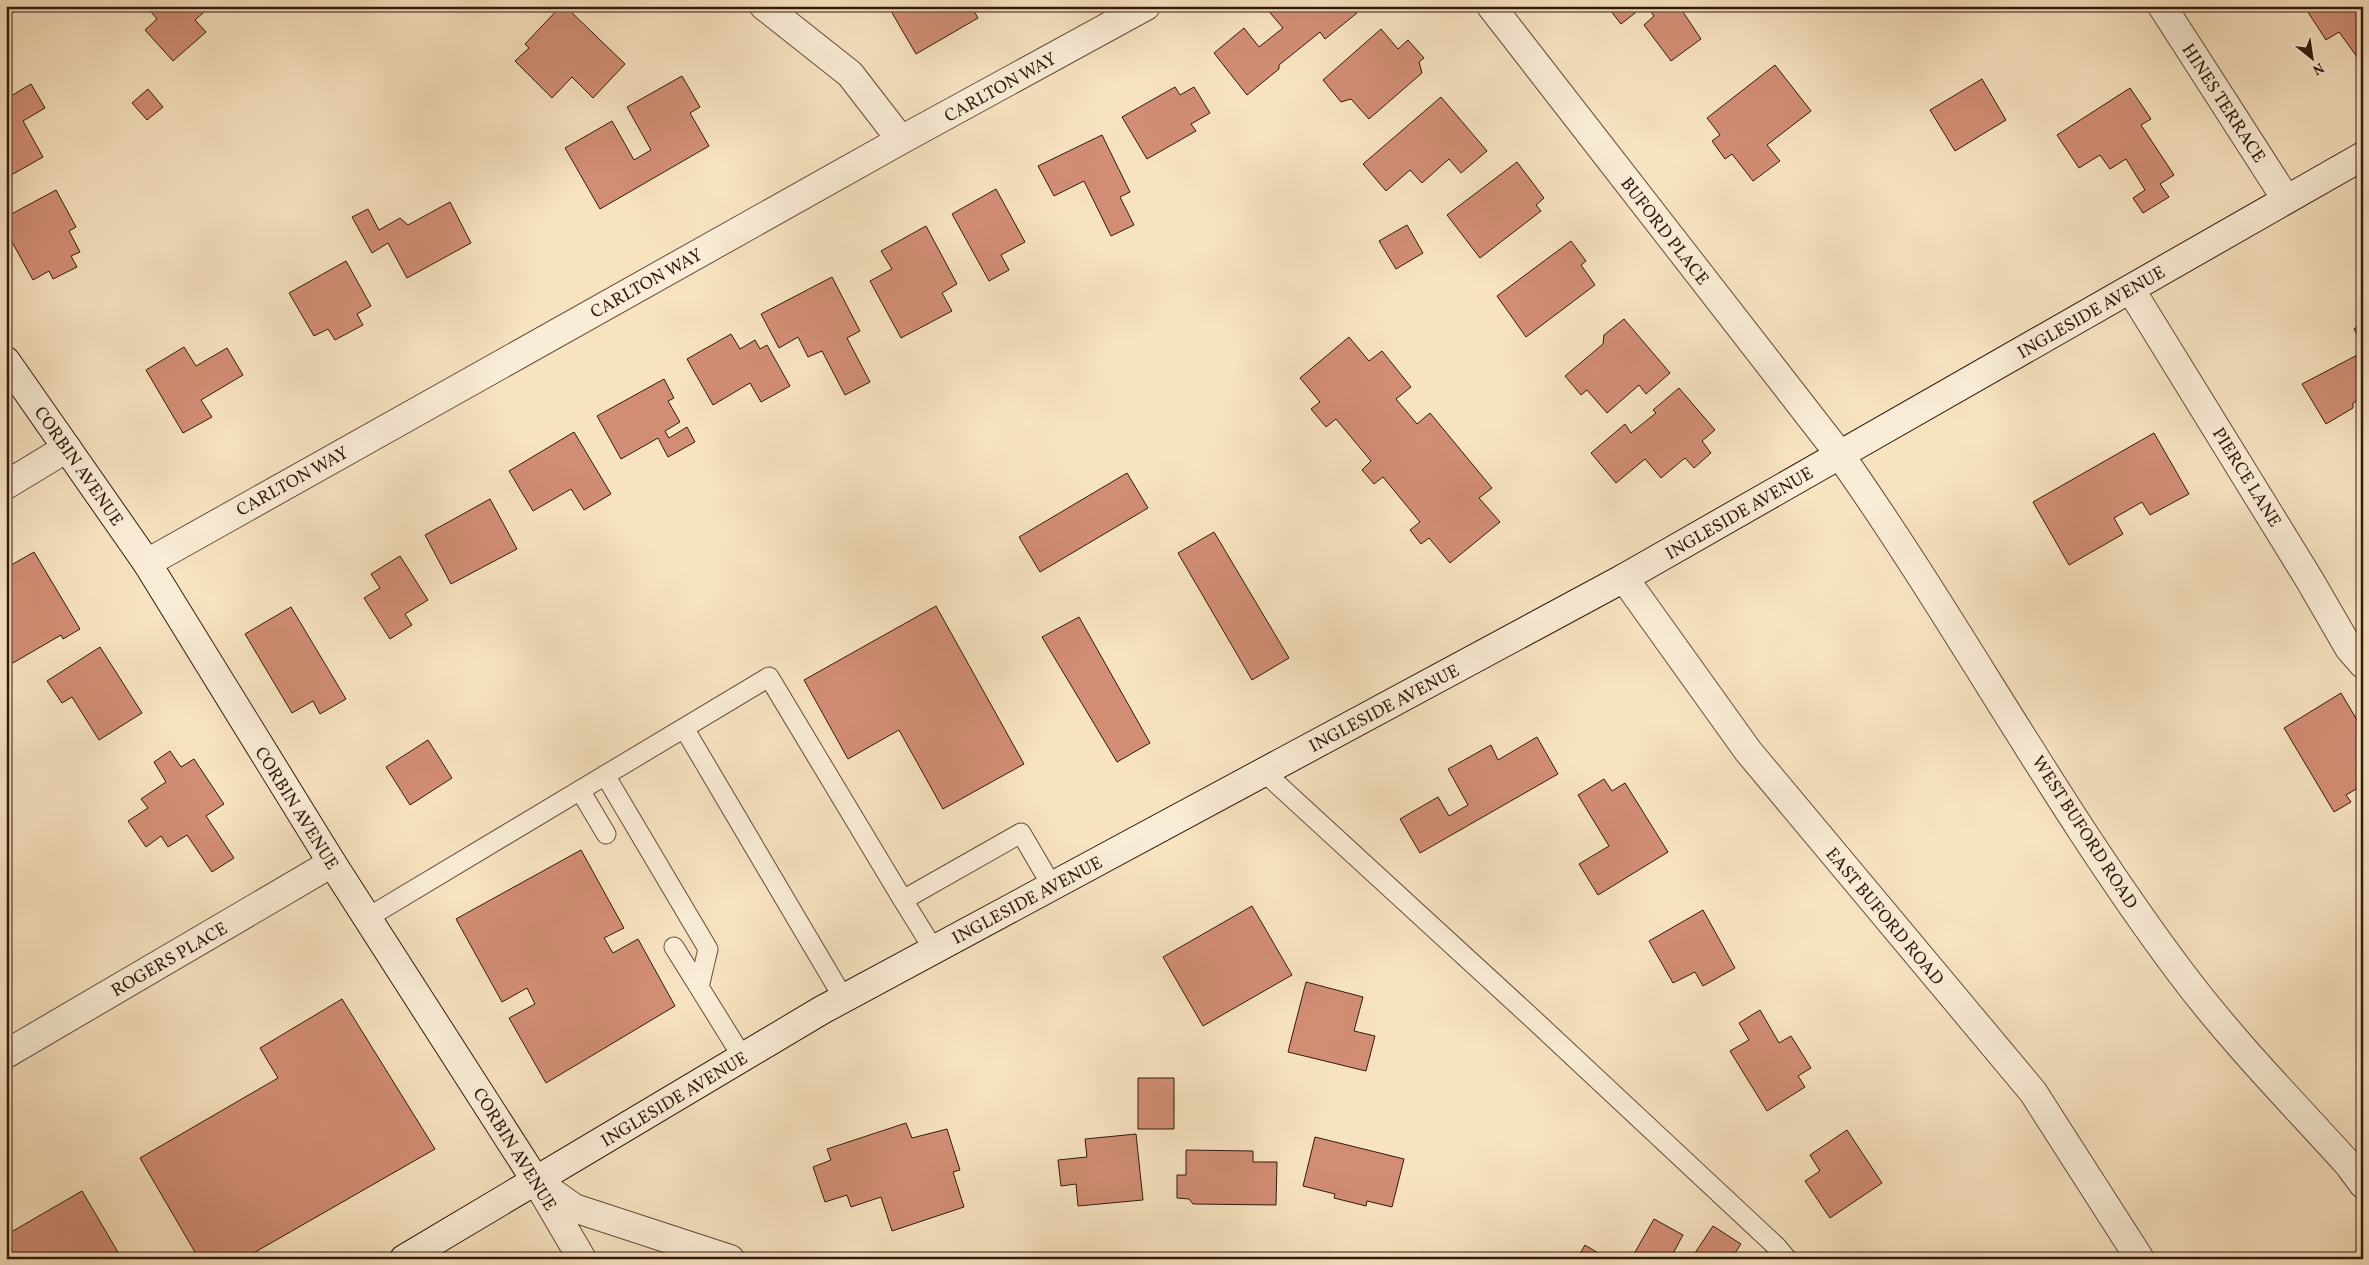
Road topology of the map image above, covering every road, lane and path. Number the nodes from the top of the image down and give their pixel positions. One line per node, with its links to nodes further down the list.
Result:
1 (764, 6): 5 (street)
2 (1146, 6): 5 (street, CARLTON WAY)
3 (1491, 6): 11 (street, BUFORD PLACE)
4 (2162, 6): 7 (street, HINES TERRACE)
5 (901, 140): 13 (street, CARLTON WAY)
6 (2363, 156): 7 (street, INGLESIDE AVENUE)
7 (2286, 199): 8 (street, INGLESIDE AVENUE)
8 (2132, 290): 11 (street, INGLESIDE AVENUE); 15 (street, PIERCE LANE)
9 (6, 361): 10 (street, CORBIN AVENUE)
10 (67, 448): 12 (street); 13 (street, CORBIN AVENUE)
11 (1840, 455): 14 (street, INGLESIDE AVENUE); 32 (street, WEST BUFORD ROAD)
12 (6, 485)
13 (147, 563): 21 (street, CORBIN AVENUE)
14 (1624, 578): 17 (street, INGLESIDE AVENUE); 37 (street, EAST BUFORD ROAD)
15 (2363, 664)
16 (684, 728): 18 (lane); 23 (lane); 28 (lane)
17 (1264, 772): 22 (street, INGLESIDE AVENUE); 36 (lane)
18 (605, 775): 19 (lane); 27 (lane)
19 (580, 790): 20 (lane); 24 (lane)
20 (606, 834)
21 (332, 863): 24 (street, CORBIN AVENUE); 29 (street, ROGERS PLACE)
22 (1052, 886): 23 (lane); 26 (street, INGLESIDE AVENUE)
23 (903, 900): 26 (lane)
24 (367, 918): 31 (street, CORBIN AVENUE)
25 (674, 947): 27 (lane)
26 (934, 950): 28 (street, INGLESIDE AVENUE)
27 (700, 987): 30 (lane)
28 (844, 999): 30 (street, INGLESIDE AVENUE)
29 (6, 1054)
30 (743, 1058): 31 (street, INGLESIDE AVENUE)
31 (536, 1181): 33 (street, INGLESIDE AVENUE); 34 (street, CORBIN AVENUE); 35 (street)
32 (2363, 1184)
33 (404, 1259)
34 (582, 1259)
35 (730, 1259)
36 (1786, 1259)
37 (2140, 1259)

